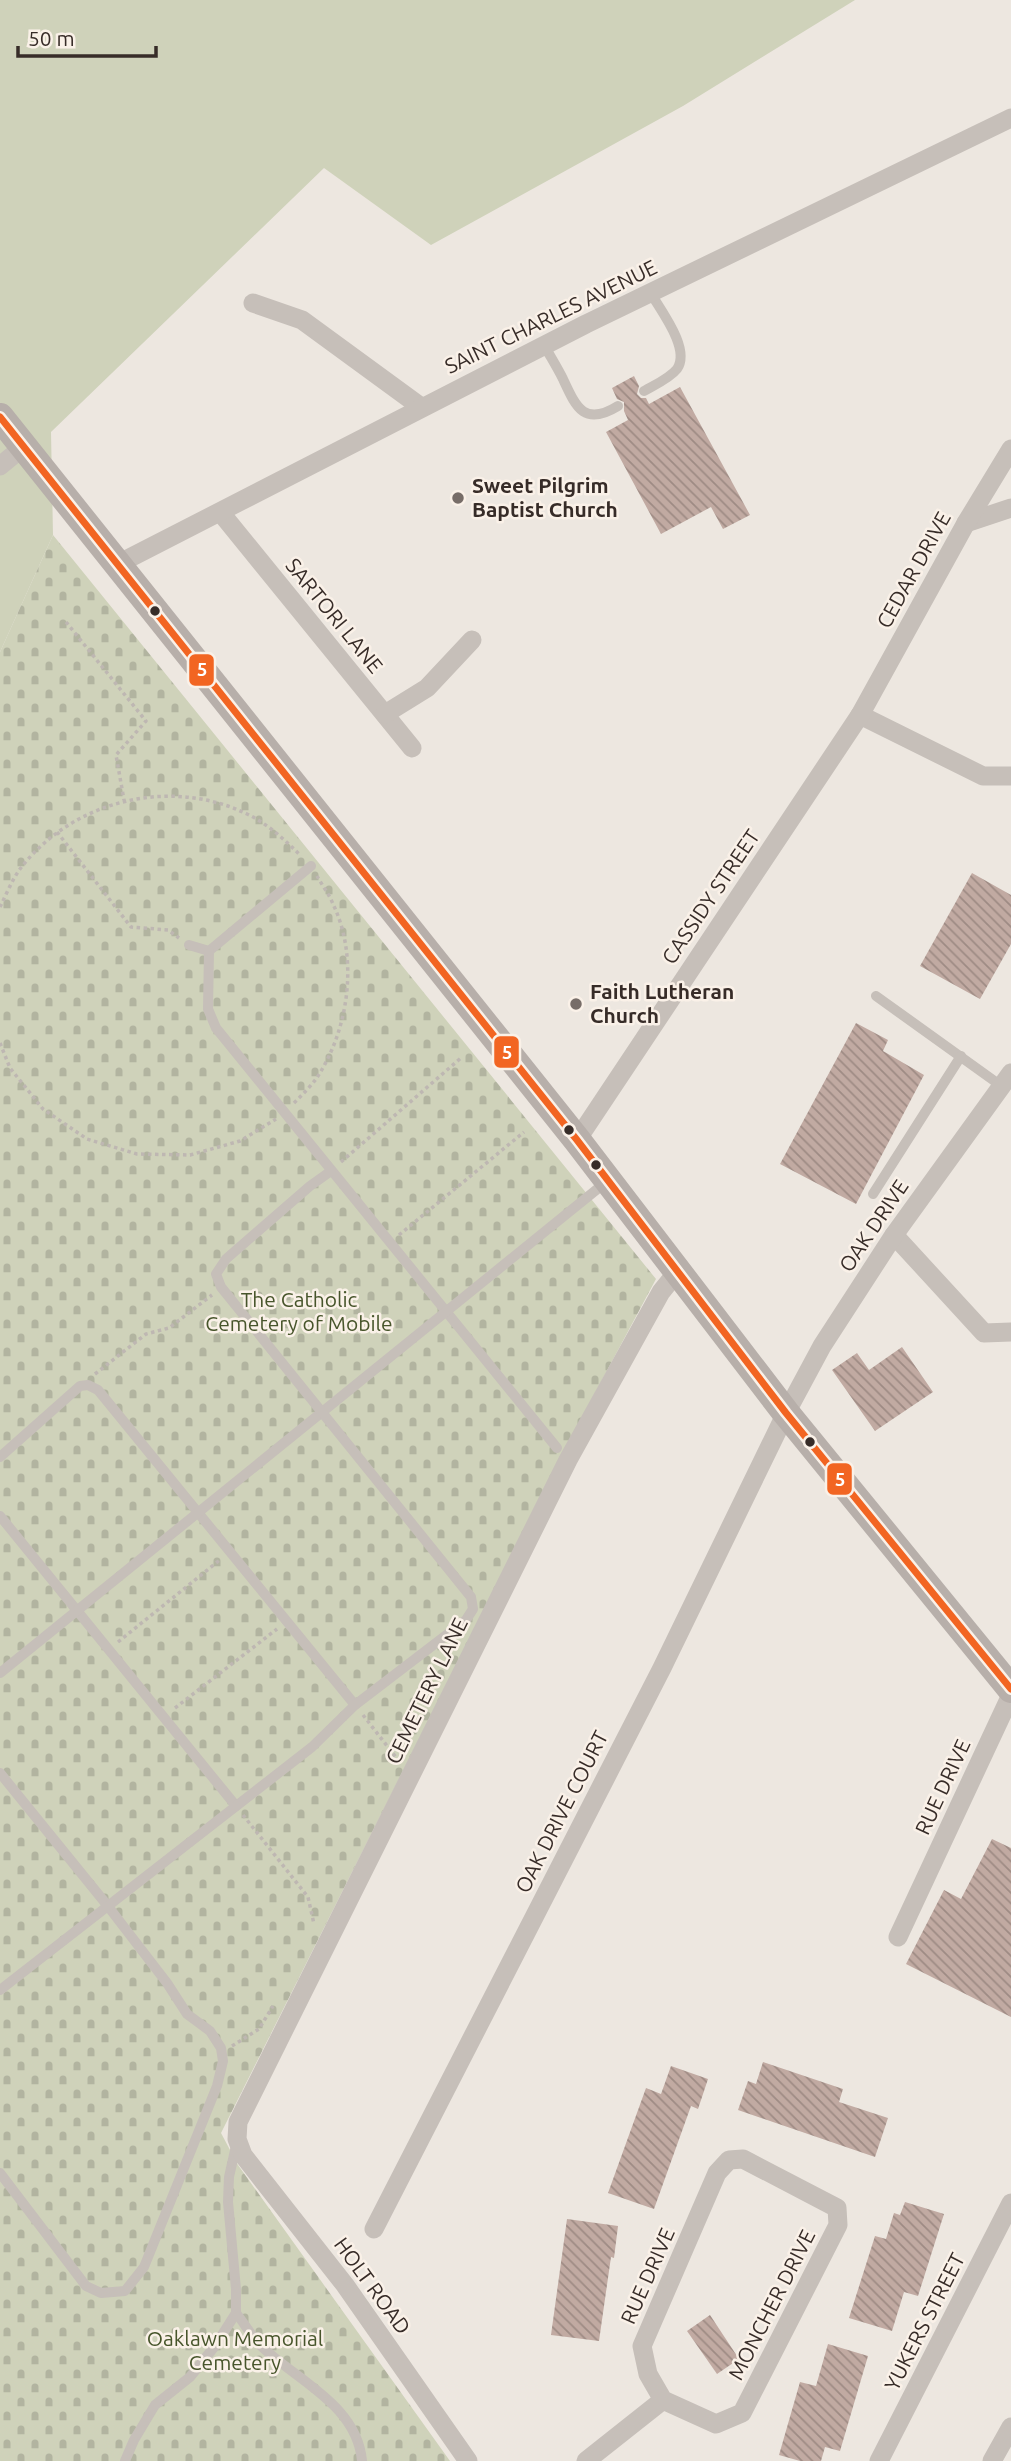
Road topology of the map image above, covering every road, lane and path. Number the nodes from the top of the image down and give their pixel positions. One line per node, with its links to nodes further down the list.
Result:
1 (1011, 118): 2 (street, SAINT CHARLES AVENUE)
2 (650, 292): 4 (street, SAINT CHARLES AVENUE); 5 (lane)
3 (253, 303): 7 (street)
4 (544, 345): 6 (lane); 7 (street, SAINT CHARLES AVENUE)
5 (644, 391)
6 (618, 406)
7 (421, 407): 13 (street, SAINT CHARLES AVENUE)
8 (0, 417): 9 (main road)
9 (23, 447): 11 (street); 15 (main road)
10 (1011, 449): 14 (street, CEDAR DRIVE)
11 (0, 466)
12 (1011, 508): 14 (street)
13 (221, 513): 15 (street, SAINT CHARLES AVENUE); 18 (street, SARTORI LANE)
14 (965, 523): 19 (street, CEDAR DRIVE)
15 (116, 565): 35 (main road)
16 (66, 622): 22 (path)
17 (472, 640): 18 (street)
18 (385, 714): 20 (street, SARTORI LANE)
19 (860, 715): 21 (street); 35 (street, CASSIDY STREET)
20 (412, 748)
21 (1011, 776)
22 (124, 800): 23 (path); 24 (path)
23 (57, 832): 25 (path); 26 (path)
24 (311, 866): 27 (lane); 33 (path)
25 (0, 907)
26 (189, 945): 27 (lane)
27 (209, 951): 33 (lane)
28 (876, 996): 30 (lane)
29 (0, 1043): 33 (path)
30 (961, 1056): 32 (lane); 38 (lane)
31 (461, 1058): 36 (path)
32 (1005, 1079): 39 (street, OAK DRIVE)
33 (285, 1113): 36 (lane)
34 (524, 1132): 40 (path)
35 (577, 1140): 37 (main road)
36 (331, 1171): 40 (lane); 42 (lane)
37 (607, 1181): 41 (main road); 43 (lane)
38 (873, 1194)
39 (894, 1235): 44 (street); 47 (street, OAK DRIVE)
40 (390, 1242): 43 (lane)
41 (677, 1272): 47 (main road); 71 (street, CEMETERY LANE)
42 (222, 1287): 45 (path); 46 (lane)
43 (446, 1311): 46 (lane); 48 (lane)
44 (1011, 1332)
45 (88, 1385): 49 (lane); 50 (lane)
46 (323, 1412): 50 (lane); 60 (lane)
47 (786, 1413): 56 (main road); 75 (street, OAK DRIVE COURT)
48 (557, 1448)
49 (0, 1457)
50 (198, 1513): 52 (lane); 53 (lane)
51 (0, 1517): 53 (lane)
52 (230, 1552): 54 (lane); 55 (path)
53 (76, 1611): 55 (lane); 57 (lane)
54 (287, 1621): 60 (lane); 61 (path)
55 (108, 1650): 61 (lane)
56 (1002, 1666): 58 (main road)
57 (0, 1673)
58 (1011, 1689)
59 (1011, 1695): 67 (street, RUE DRIVE)
60 (355, 1705): 62 (path); 64 (lane)
61 (163, 1717): 64 (lane)
62 (398, 1760)
63 (0, 1773): 65 (lane)
64 (236, 1806): 65 (lane); 66 (path)
65 (107, 1905): 68 (lane); 70 (lane)
66 (312, 1932)
67 (898, 1937)
68 (0, 1990)
69 (279, 1996): 70 (path)
70 (222, 2053): 73 (lane)
71 (237, 2139): 76 (lane); 81 (street, HOLT ROAD)
72 (729, 2160): 77 (street, RUE DRIVE); 77 (street, MONCHER DRIVE)
73 (0, 2173)
74 (1011, 2203): 83 (street, YUKERS STREET)
75 (374, 2230)
76 (236, 2313): 79 (lane); 80 (lane)
77 (663, 2400): 82 (street)
78 (1011, 2427): 84 (street)
79 (125, 2461)
80 (362, 2461)
81 (468, 2461)
82 (586, 2461)
83 (879, 2461)
84 (992, 2461)

